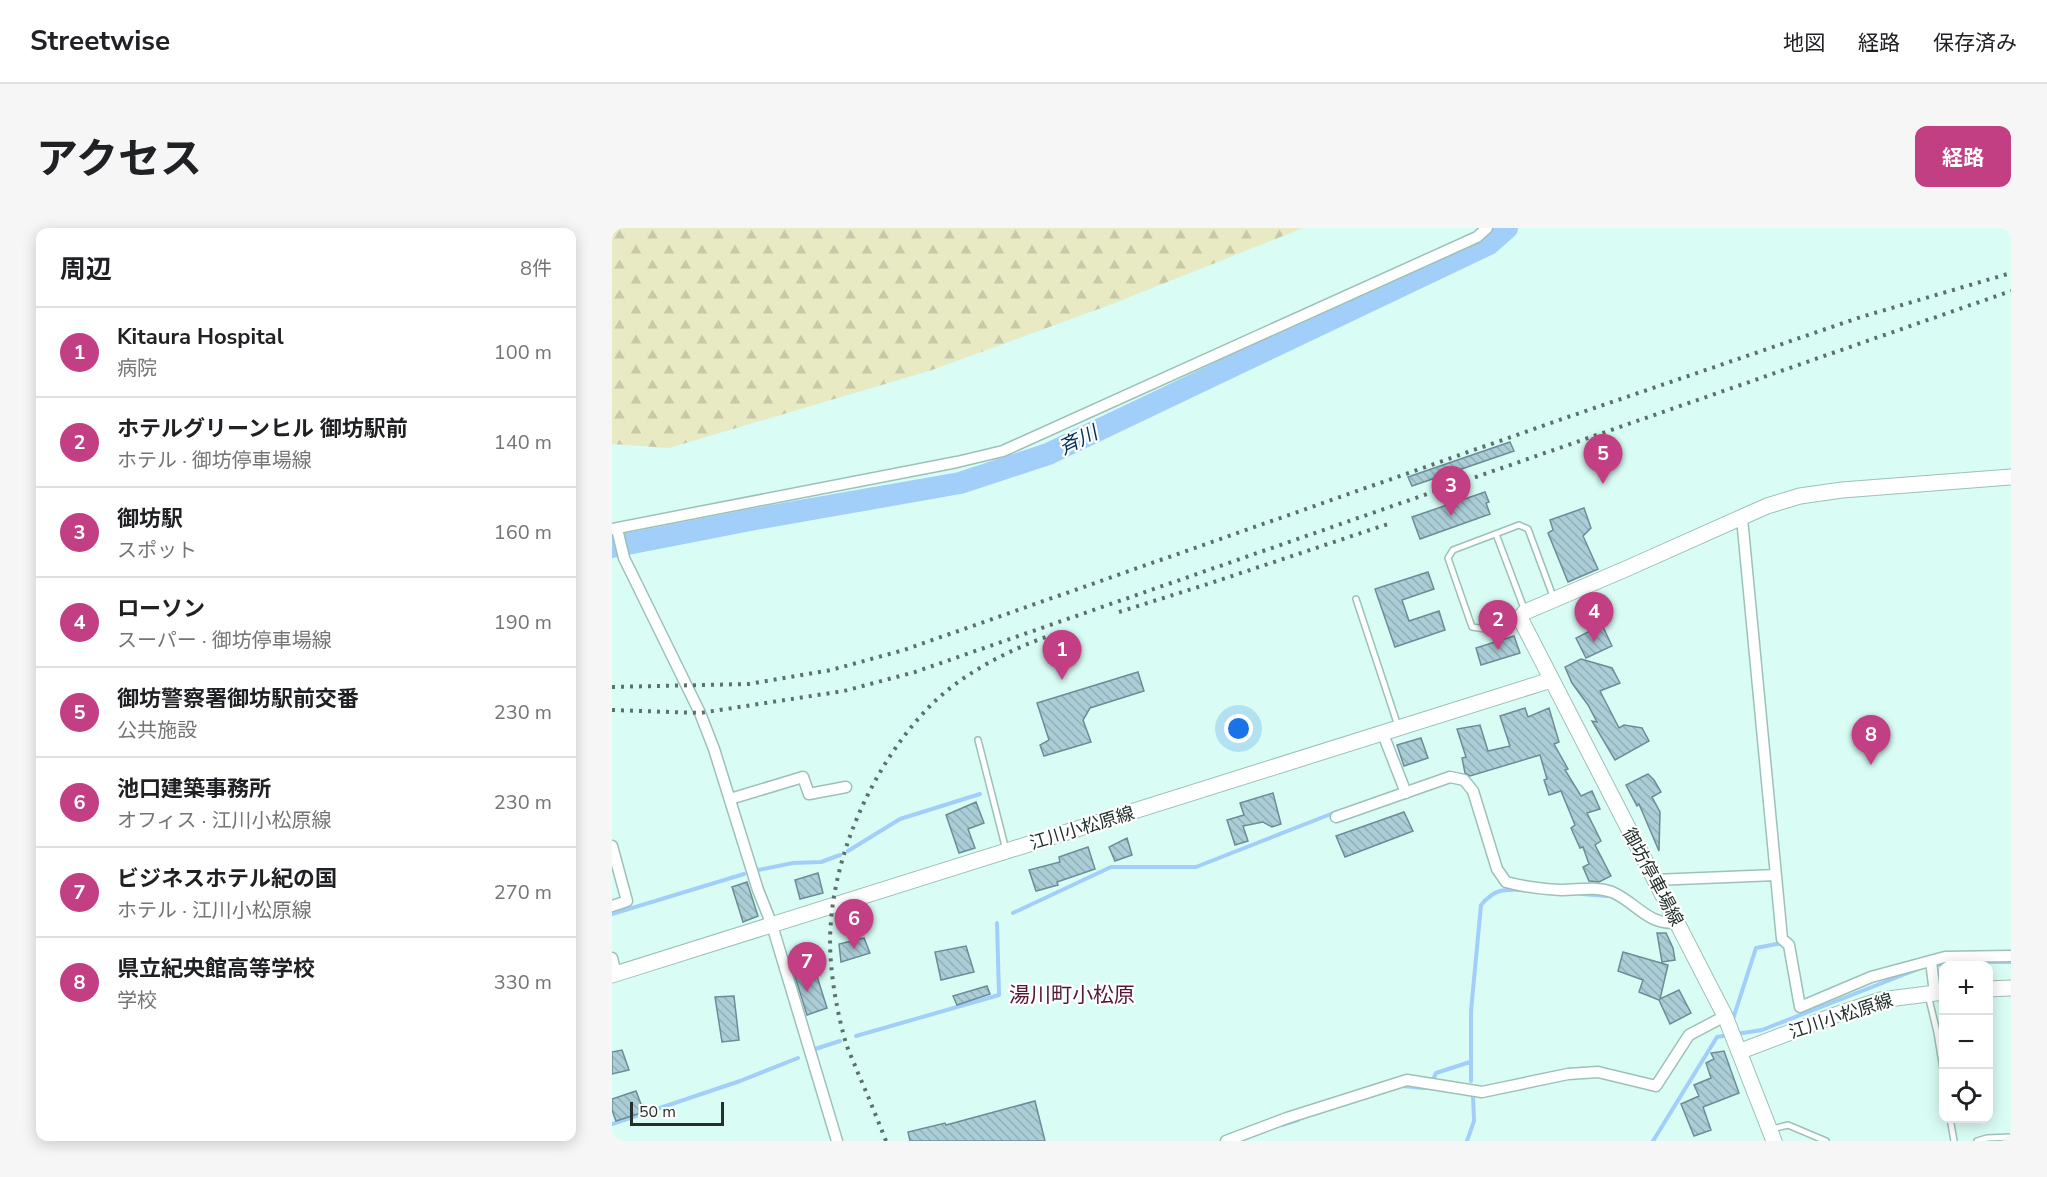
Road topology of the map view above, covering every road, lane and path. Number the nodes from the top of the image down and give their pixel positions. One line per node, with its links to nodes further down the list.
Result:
1 (1486, 228): 4 (street)
2 (2011, 477): 3 (main road)
3 (1742, 518): 7 (main road); 19 (street)
4 (614, 529): 15 (street)
5 (1496, 534): 7 (lane); 8 (lane); 8 (lane)
6 (1356, 599): 10 (lane)
7 (1554, 599): 8 (main road)
8 (1523, 615): 9 (main road, 御坊停車場線)
9 (1551, 680): 10 (main road, 江川小松原線); 20 (main road, 御坊停車場線)
10 (1400, 729): 11 (main road, 江川小松原線)
11 (1383, 734): 14 (street); 18 (main road, 江川小松原線)
12 (978, 740): 18 (lane)
13 (846, 787): 15 (street)
14 (1406, 793): 16 (street); 22 (street)
15 (730, 799): 23 (street)
16 (1336, 817)
17 (612, 846): 21 (street)
18 (1007, 852): 23 (main road, 江川小松原線)
19 (1776, 875): 20 (street); 26 (street)
20 (1654, 880): 22 (main road, 御坊停車場線)
21 (612, 906)
22 (1677, 922): 31 (main road, 御坊停車場線)
23 (772, 925): 27 (main road, 江川小松原線); 37 (street)
24 (2011, 956): 26 (street)
25 (612, 958): 27 (street)
26 (1931, 961): 30 (street)
27 (614, 975)
28 (2011, 988): 29 (main road)
29 (1993, 989)
30 (1935, 993): 32 (main road, 江川小松原線); 33 (lane)
31 (1725, 1016): 32 (main road, 御坊停車場線); 38 (street)
32 (1741, 1051): 35 (main road, 御坊停車場線)
33 (1943, 1069)
34 (1951, 1123): 40 (lane)
35 (1772, 1135): 39 (lane)
36 (2011, 1137): 41 (lane)
37 (837, 1141)
38 (1226, 1141)
39 (1826, 1141)
40 (1954, 1141)
41 (1977, 1141)

